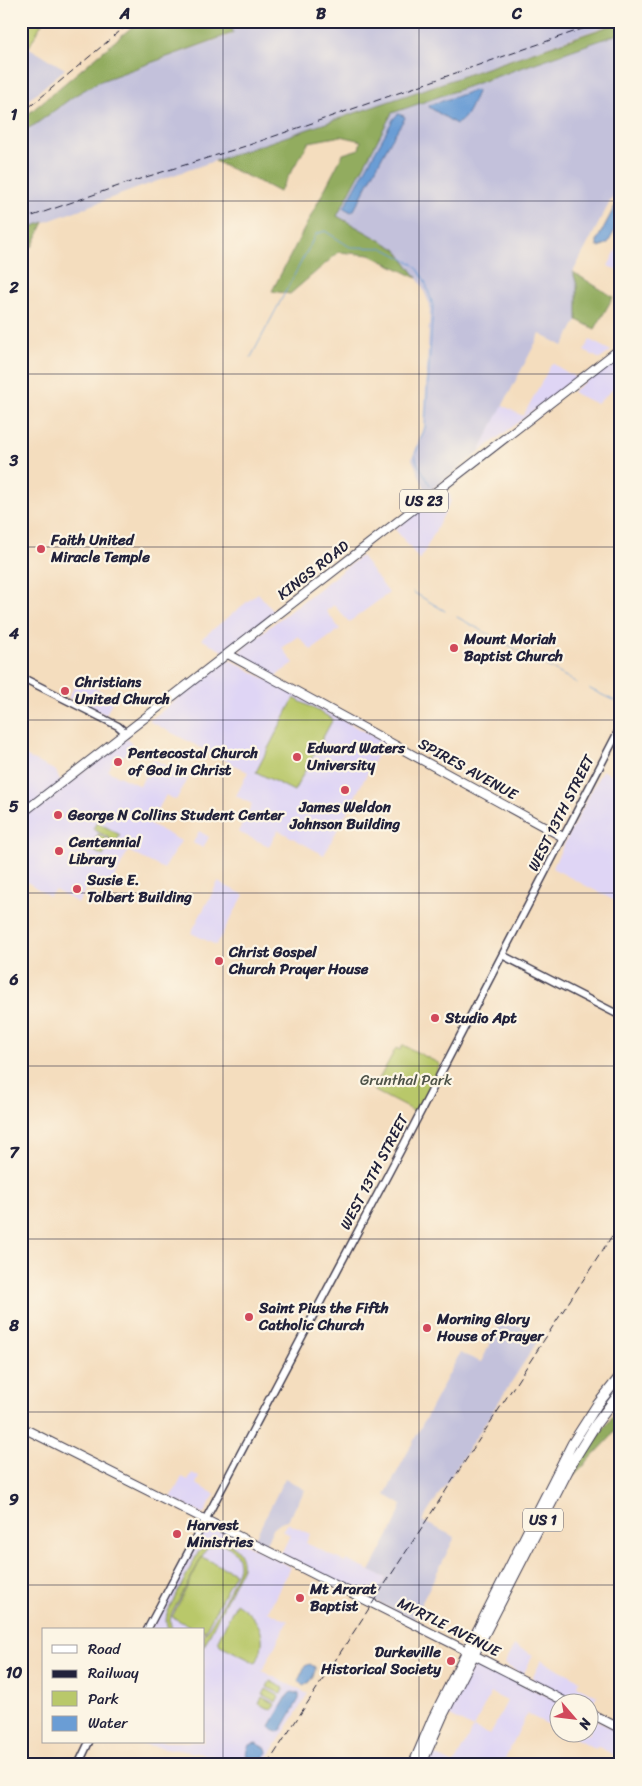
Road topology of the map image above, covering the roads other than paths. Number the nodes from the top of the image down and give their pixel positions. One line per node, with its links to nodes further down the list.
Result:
1 (621, 348): 2 (main road, KINGS ROAD / US 23)
2 (228, 654): 5 (main road, KINGS ROAD / US 23); 7 (main road, SPIRES AVENUE)
3 (21, 677): 5 (street)
4 (621, 726): 7 (street, WEST 13TH STREET)
5 (126, 733): 6 (main road, KINGS ROAD / US 23)
6 (21, 814)
7 (563, 837): 8 (street, WEST 13TH STREET)
8 (502, 955): 9 (street); 15 (street, WEST 13TH STREET)
9 (621, 1016)
10 (621, 1375): 17 (highway, US 1)
11 (621, 1383): 13 (highway)
12 (621, 1391): 13 (highway, US 1)
13 (596, 1424): 17 (highway, US 1)
14 (21, 1427): 15 (main road, MYRTLE AVENUE)
15 (206, 1520): 16 (street, WEST 13TH STREET); 17 (main road, MYRTLE AVENUE)
16 (148, 1628)
17 (470, 1653): 18 (main road, MYRTLE AVENUE); 23 (highway, US 1); 24 (highway, US 1)
18 (550, 1694)
19 (600, 1719): 20 (main road)
20 (621, 1729)
21 (88, 1744): 22 (street)
22 (78, 1765)
23 (413, 1765)
24 (421, 1765)

